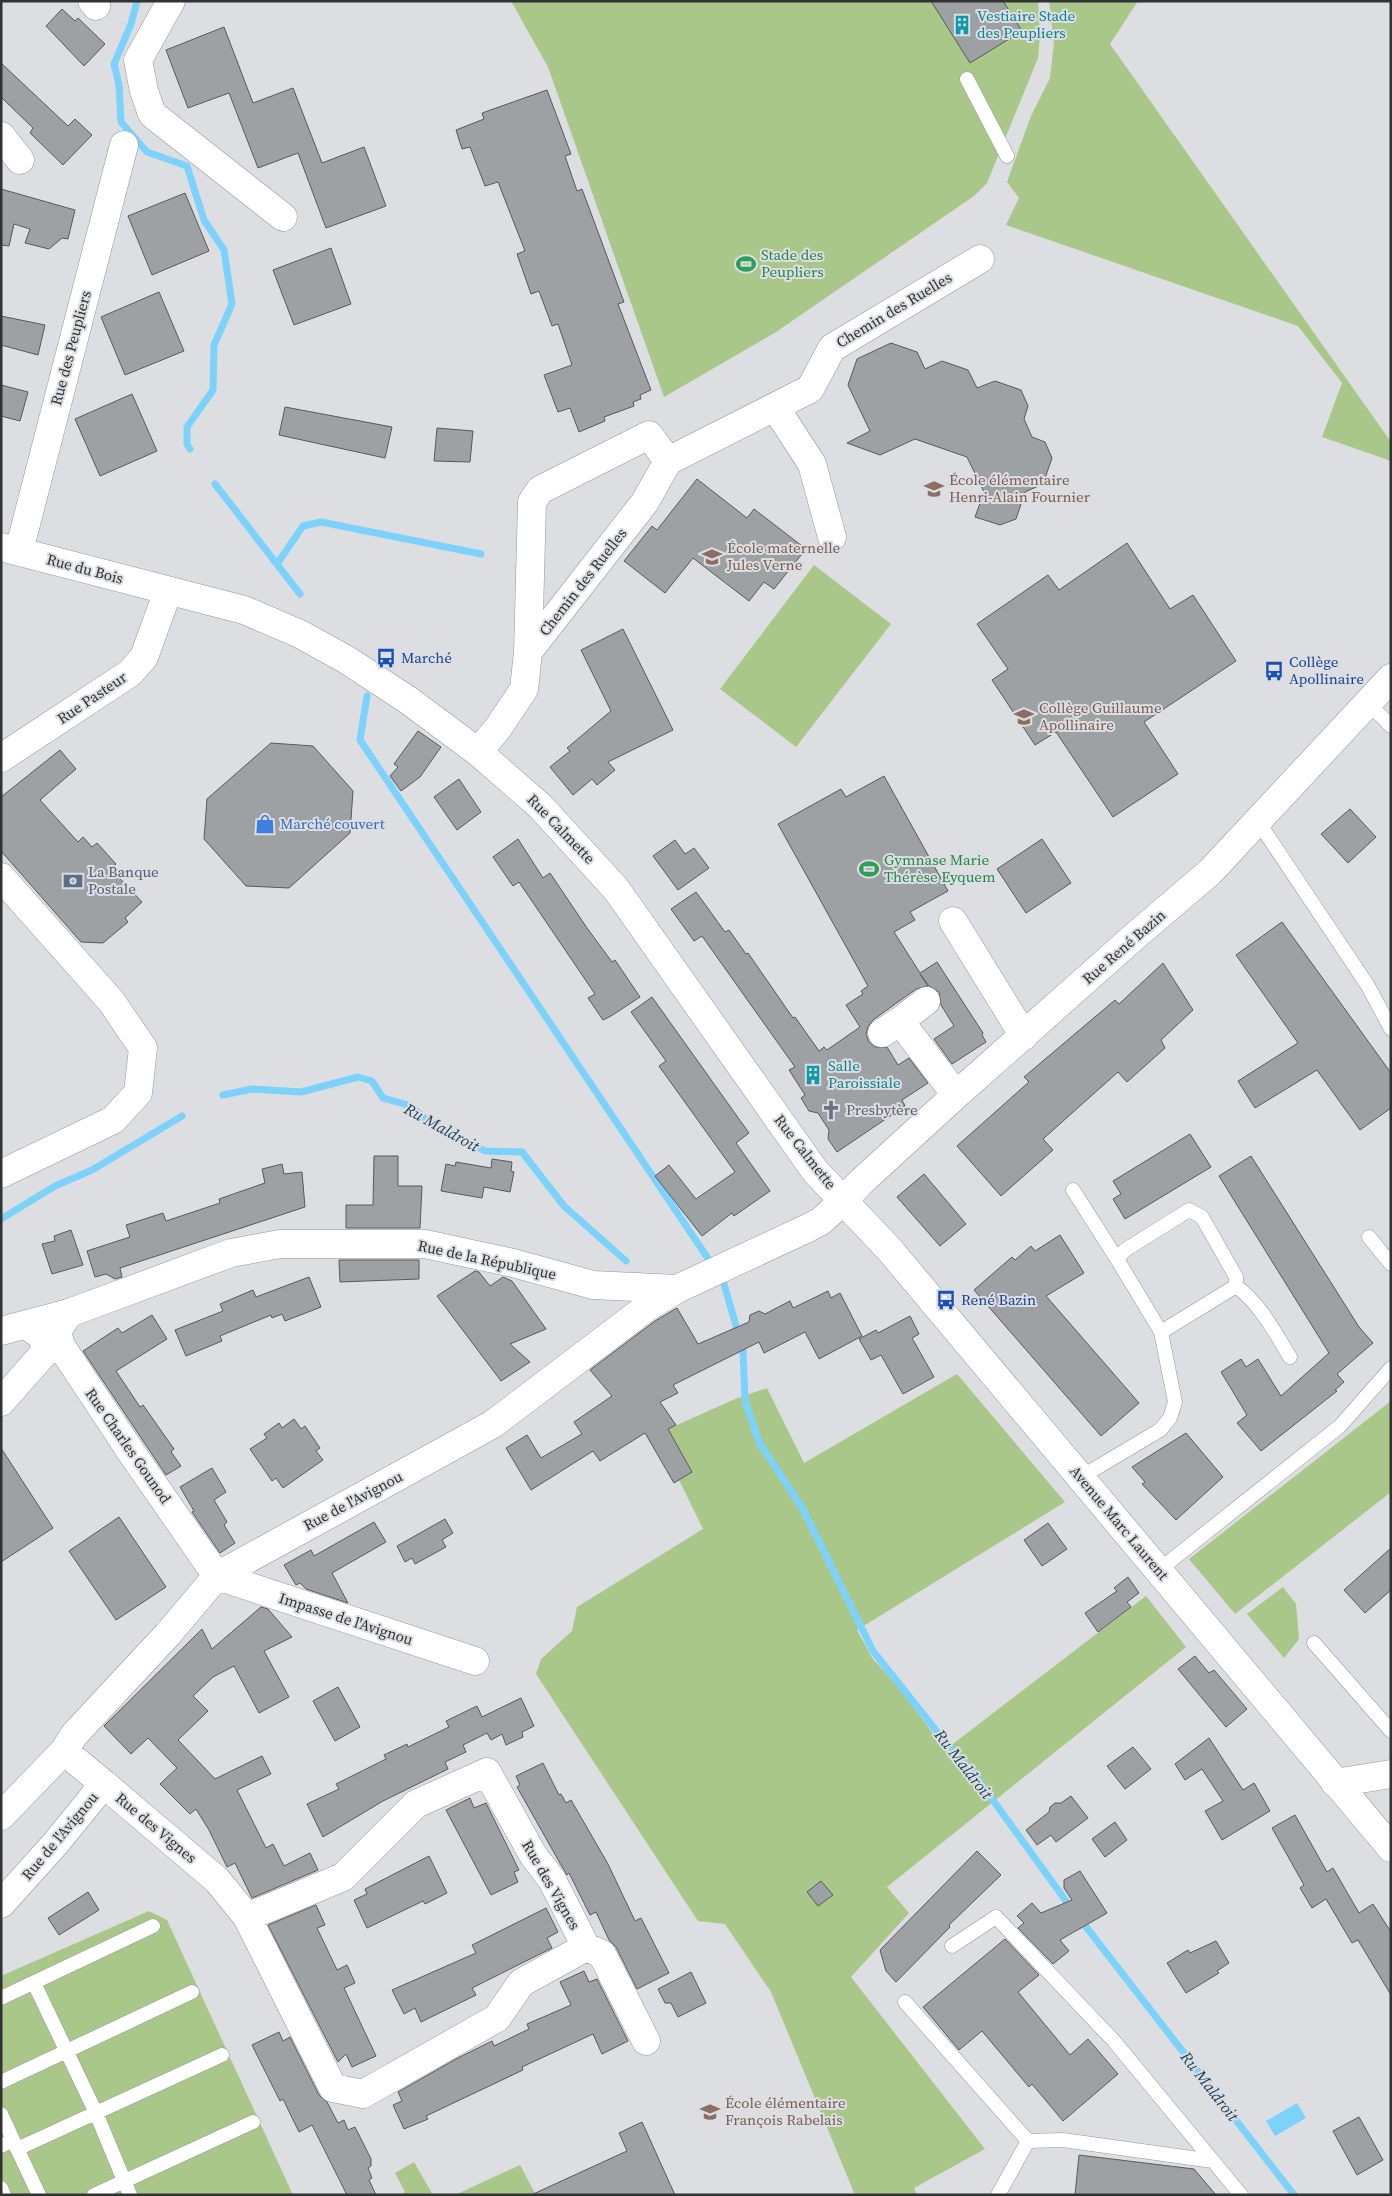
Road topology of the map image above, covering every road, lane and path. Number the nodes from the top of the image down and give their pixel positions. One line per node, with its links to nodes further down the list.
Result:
1 (171, 1): 7 (street)
2 (967, 79): 5 (lane)
3 (1, 136): 6 (street)
4 (124, 145): 12 (street, Rue des Peupliers)
5 (1007, 156)
6 (20, 160)
7 (283, 217)
8 (980, 259): 9 (street, Chemin des Ruelles)
9 (775, 407): 10 (street, Chemin des Ruelles); 11 (street)
10 (668, 461): 14 (street, Chemin des Ruelles); 14 (street, Chemin des Ruelles)
11 (832, 537)
12 (10, 549): 13 (street, Rue du Bois)
13 (168, 590): 18 (street, Rue Calmette); 19 (street, Rue Pasteur)
14 (528, 652): 18 (street, Chemin des Ruelles)
15 (1391, 678): 16 (street, Rue René Bazin)
16 (1367, 702): 17 (lane); 20 (street, Rue René Bazin)
17 (1391, 726)
18 (478, 752): 29 (street, Rue Calmette)
19 (1, 758)
20 (1257, 820): 24 (lane); 25 (street, Rue René Bazin)
21 (1, 877): 27 (street)
22 (953, 920): 25 (street)
23 (926, 1001): 26 (street)
24 (1391, 1029)
25 (1024, 1036): 26 (street, Rue René Bazin)
26 (956, 1096): 29 (street, Rue René Bazin)
27 (1, 1174)
28 (1073, 1190): 31 (lane)
29 (843, 1201): 34 (street, Rue de la République); 43 (street, Avenue Marc Laurent)
30 (1370, 1237): 32 (lane)
31 (1117, 1260): 33 (lane); 37 (lane)
32 (1391, 1264)
33 (1236, 1286): 37 (lane); 38 (lane)
34 (677, 1289): 35 (street, Rue de la République); 45 (street, Rue de l'Avignou)
35 (69, 1313): 36 (street, Rue de la République); 40 (street, Rue Charles Gounod)
36 (14, 1328): 41 (street)
37 (1161, 1332): 43 (lane)
38 (1290, 1357)
39 (1391, 1368): 44 (lane)
40 (81, 1379): 41 (street); 45 (street, Rue Charles Gounod)
41 (20, 1380): 42 (street)
42 (1, 1402)
43 (1081, 1477): 44 (street, Avenue Marc Laurent)
44 (1159, 1570): 51 (street, Avenue Marc Laurent)
45 (217, 1576): 47 (street, Impasse de l'Avignou); 49 (street, Rue de l'Avignou)
46 (1314, 1643): 48 (lane)
47 (475, 1662)
48 (1391, 1731)
49 (64, 1751): 52 (street, Rue de l'Avignou); 53 (street, Rue de l'Avignou)
50 (1391, 1774): 51 (street)
51 (1335, 1783): 54 (street, Avenue Marc Laurent)
52 (104, 1784): 55 (street, Rue de l'Avignou); 56 (street, Rue des Vignes)
53 (1, 1816)
54 (1391, 1848)
55 (1, 1904)
56 (247, 1917): 59 (street, Rue des Vignes); 59 (street, Rue des Vignes)
57 (153, 1926): 60 (lane)
58 (952, 1946): 73 (lane)
59 (586, 1947): 64 (street)
60 (34, 1983): 62 (lane); 65 (lane)
61 (192, 1992): 65 (lane)
62 (1, 1998)
63 (905, 2002): 71 (lane)
64 (646, 2041)
65 (67, 2051): 67 (lane); 68 (lane)
66 (222, 2055): 68 (lane)
67 (1, 2082)
68 (96, 2113): 72 (lane); 74 (lane)
69 (1, 2114): 72 (lane)
70 (252, 2122): 74 (lane)
71 (1028, 2141): 73 (lane); 80 (lane)
72 (11, 2145): 77 (lane)
73 (1213, 2161): 81 (lane)
74 (123, 2181): 78 (lane); 79 (lane)
75 (1, 2188): 76 (lane)
76 (4, 2195)
77 (38, 2195)
78 (94, 2195)
79 (130, 2195)
80 (998, 2195)
81 (1241, 2195)

